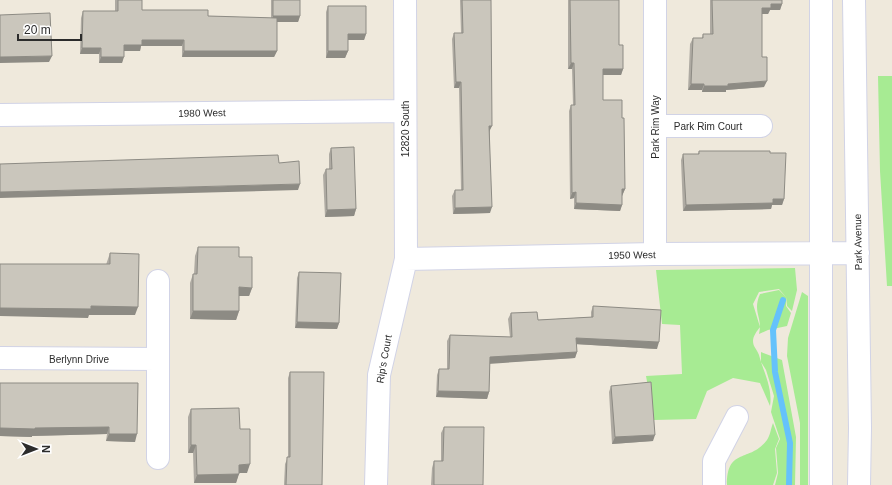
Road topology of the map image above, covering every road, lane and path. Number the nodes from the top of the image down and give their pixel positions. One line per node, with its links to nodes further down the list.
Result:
1 (404, 0): 5 (street, 12820 South)
2 (655, 0): 7 (street, Park Rim Way)
3 (821, 0): 9 (street)
4 (854, 0): 10 (street, Park Avenue)
5 (404, 111): 6 (street, 1980 West); 12 (street, 12820 South)
6 (0, 115)
7 (655, 126): 8 (street, Park Rim Court); 11 (street, Park Rim Way)
8 (761, 126)
9 (821, 252): 10 (street, 1950 West); 11 (street, 1950 West); 20 (street)
10 (858, 253): 21 (street, Park Avenue)
11 (655, 254): 12 (street, 1950 West)
12 (406, 259): 18 (street, Rip's Court)
13 (158, 281): 15 (street)
14 (0, 358): 15 (street, Berlynn Drive)
15 (158, 359): 17 (street)
16 (738, 417): 19 (street)
17 (158, 458)
18 (376, 485)
19 (714, 485)
20 (821, 485)
21 (859, 485)

